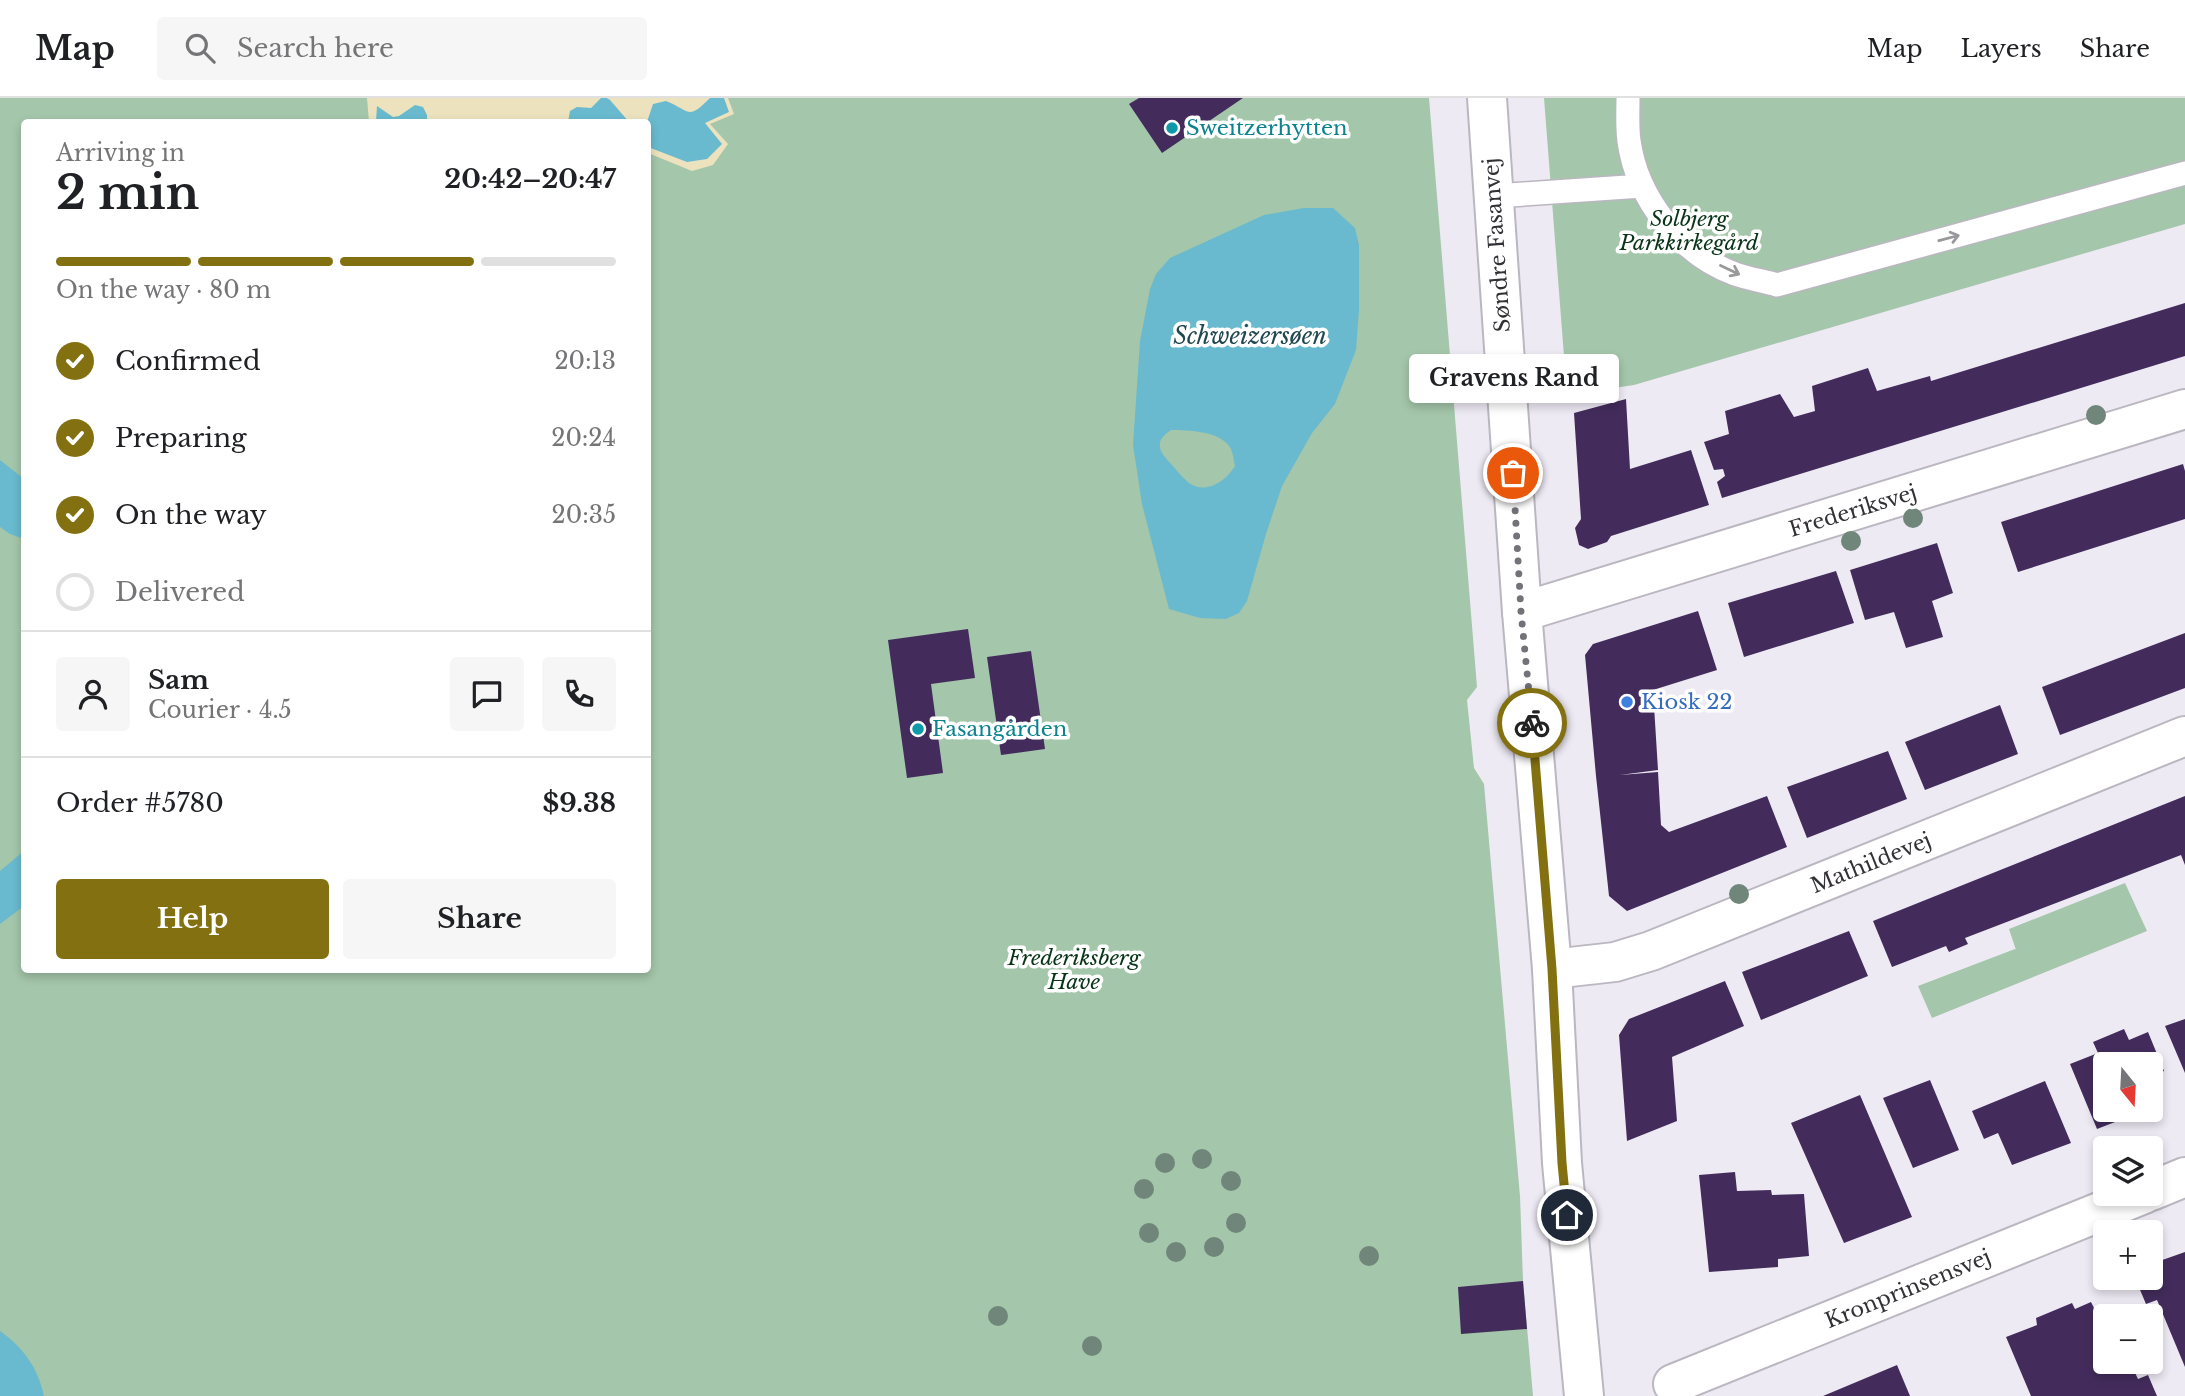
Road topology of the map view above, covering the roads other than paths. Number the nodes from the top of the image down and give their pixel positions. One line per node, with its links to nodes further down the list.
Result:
1 (1487, 98): 5 (street, Søndre Fasanvej)
2 (1628, 98): 4 (lane)
3 (2185, 173): 4 (lane, one-way to 3)
4 (1642, 186): 5 (lane)
5 (1494, 196): 7 (street, Søndre Fasanvej)
6 (2185, 410): 7 (street, Frederiksvej)
7 (1521, 612): 9 (street, Søndre Fasanvej)
8 (2185, 736): 9 (street, Mathildevej)
9 (1552, 969): 14 (street, Søndre Fasanvej)
10 (2185, 1177): 11 (street)
11 (2163, 1186)
12 (2114, 1206): 13 (street, Kronprinsensvej)
13 (1673, 1384)
14 (1584, 1396)

